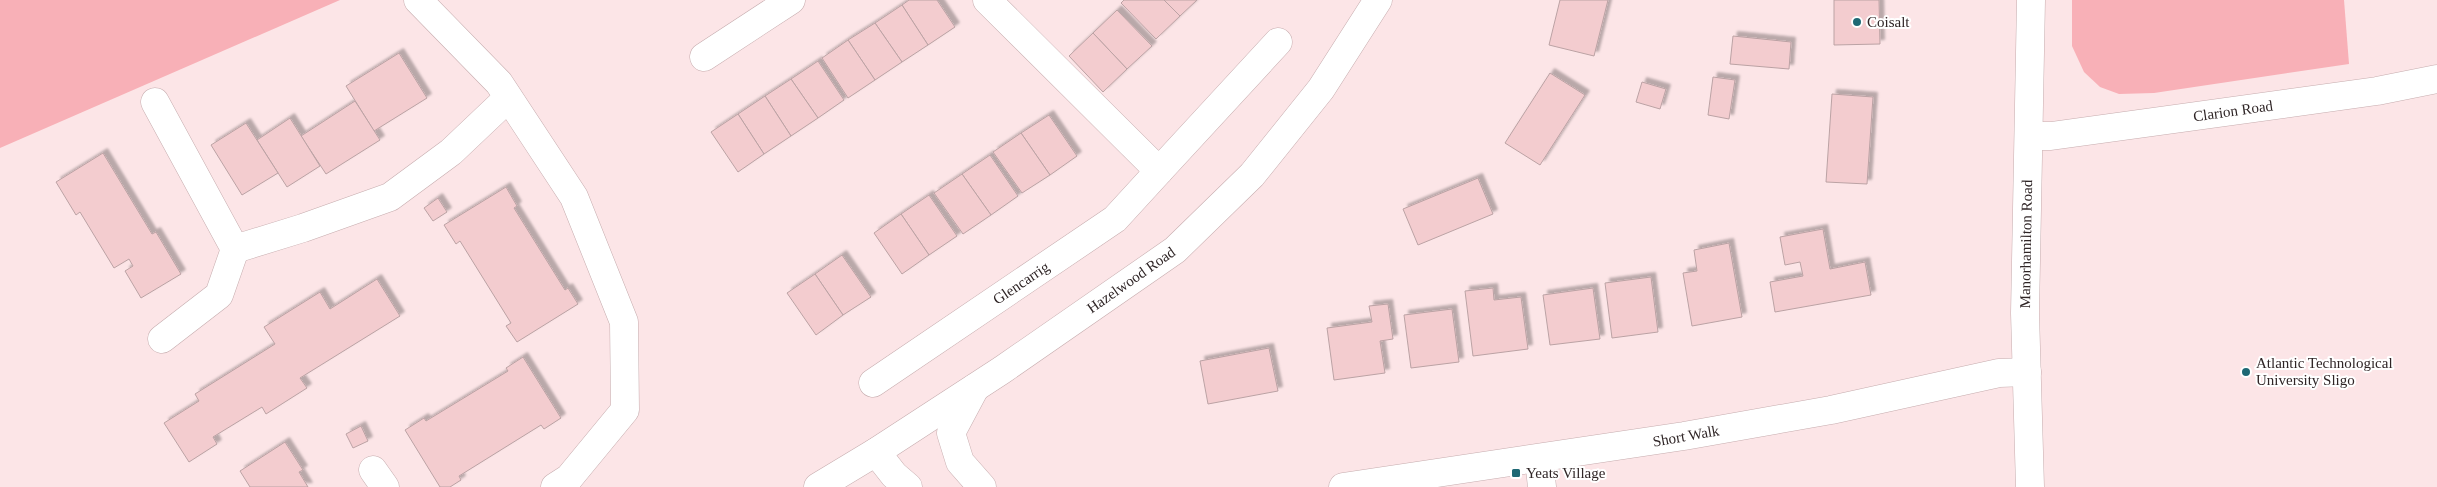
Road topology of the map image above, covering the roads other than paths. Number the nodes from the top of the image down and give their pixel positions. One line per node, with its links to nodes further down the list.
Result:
1 (418, 0): 9 (main road)
2 (791, 0): 7 (main road)
3 (987, 0): 12 (main road)
4 (1378, 0): 17 (main road, Hazelwood Road)
5 (2032, 0): 11 (main road, Manorhamilton Road)
6 (1278, 42): 12 (main road, Glencarrig)
7 (704, 57)
8 (2437, 79): 11 (main road, Clarion Road)
9 (508, 98): 13 (main road); 20 (main road)
10 (155, 102): 13 (main road)
11 (2029, 136): 15 (main road, Manorhamilton Road)
12 (1159, 171): 16 (main road, Glencarrig)
13 (235, 249): 14 (main road)
14 (162, 339)
15 (2027, 372): 19 (main road, Short Walk); 26 (main road, Manorhamilton Road)
16 (874, 383)
17 (975, 388): 18 (main road, Hazelwood Road); 23 (main road)
18 (876, 452): 21 (main road, Hazelwood Road); 22 (main road)
19 (1539, 459): 24 (main road, Short Walk); 25 (main road)
20 (554, 487)
21 (818, 487)
22 (908, 487)
23 (982, 487)
24 (1343, 487)
25 (1542, 487)
26 (2030, 487)

